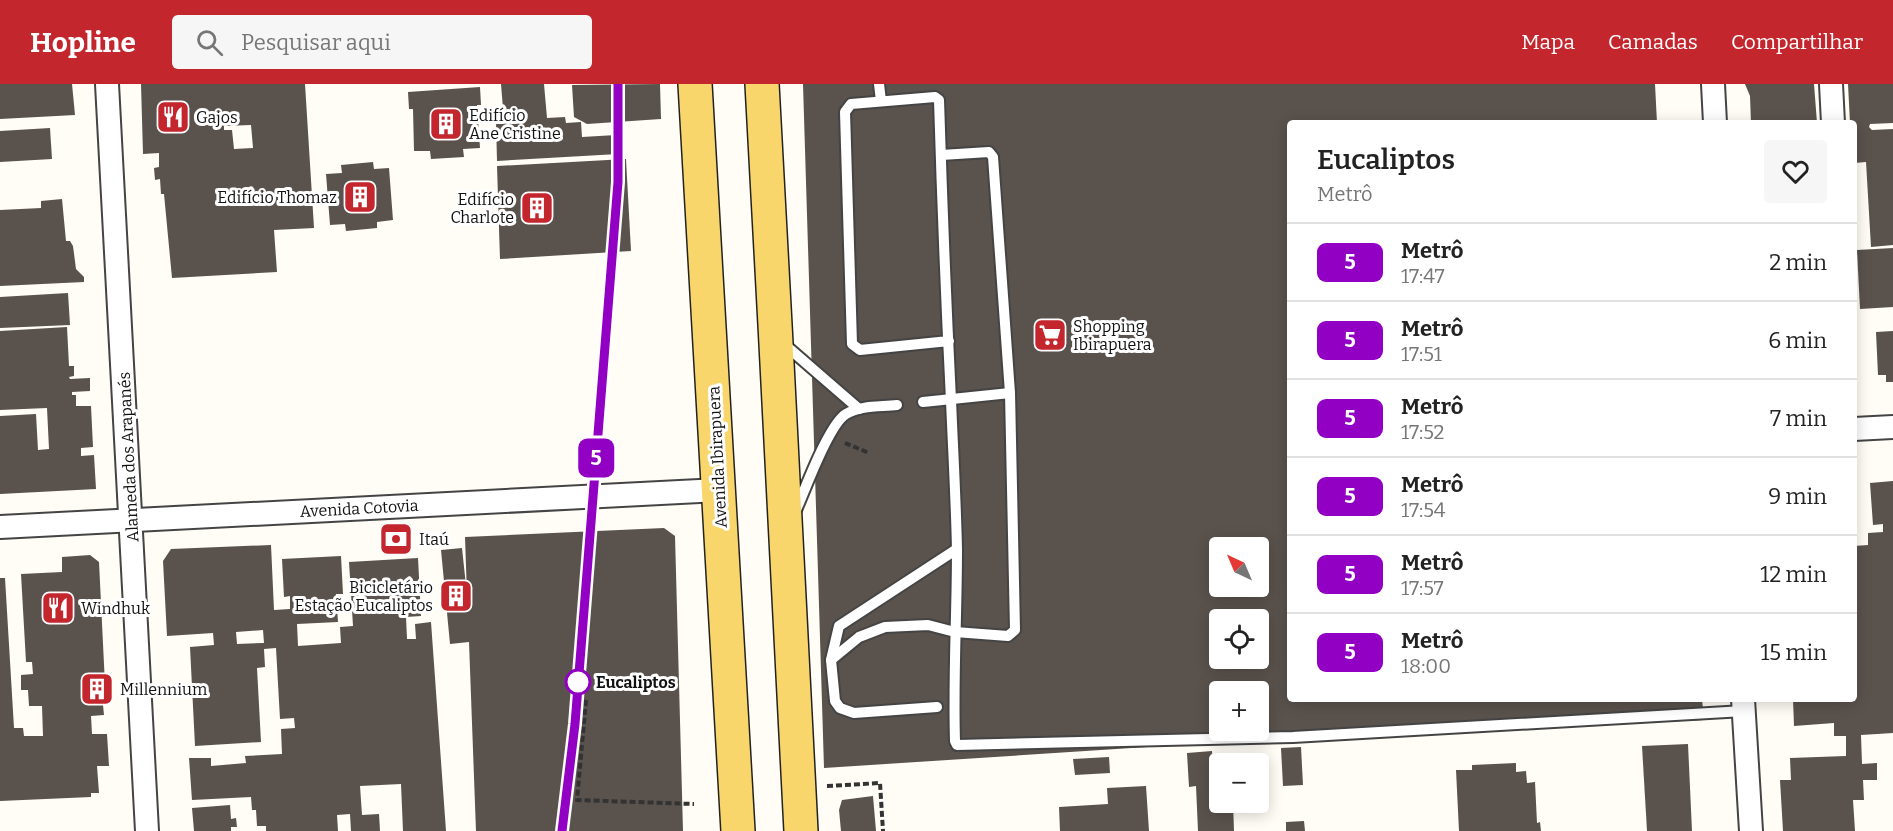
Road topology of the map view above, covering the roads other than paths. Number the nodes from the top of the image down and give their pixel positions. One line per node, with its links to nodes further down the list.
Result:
1 (107, 84): 21 (street, Alameda dos Arapanés)
2 (695, 84): 20 (main road, Avenida Ibirapuera)
3 (762, 84): 11 (main road)
4 (879, 84): 7 (lane)
5 (1713, 84): 8 (street)
6 (1831, 84): 9 (street)
7 (881, 101): 10 (lane); 12 (lane)
8 (1715, 120)
9 (1833, 120)
10 (941, 154): 12 (lane); 13 (lane)
11 (777, 337): 17 (lane); 23 (main road)
12 (949, 341): 14 (lane)
13 (1010, 393): 14 (lane); 25 (lane)
14 (951, 400): 15 (lane); 24 (lane)
15 (923, 402)
16 (897, 405): 17 (lane)
17 (859, 408): 23 (lane)
18 (1893, 427): 19 (street)
19 (1857, 429)
20 (719, 490): 21 (street, Avenida Cotovia); 30 (main road, Avenida Ibirapuera)
21 (132, 520): 22 (street, Avenida Cotovia); 29 (street, Alameda dos Arapanés)
22 (0, 527)
23 (788, 527): 31 (main road)
24 (957, 549): 25 (lane); 26 (lane)
25 (955, 632): 26 (lane); 27 (lane)
26 (831, 660): 28 (lane)
27 (1743, 705): 32 (street)
28 (937, 707)
29 (147, 831)
30 (738, 831)
31 (801, 831)
32 (1751, 831)

